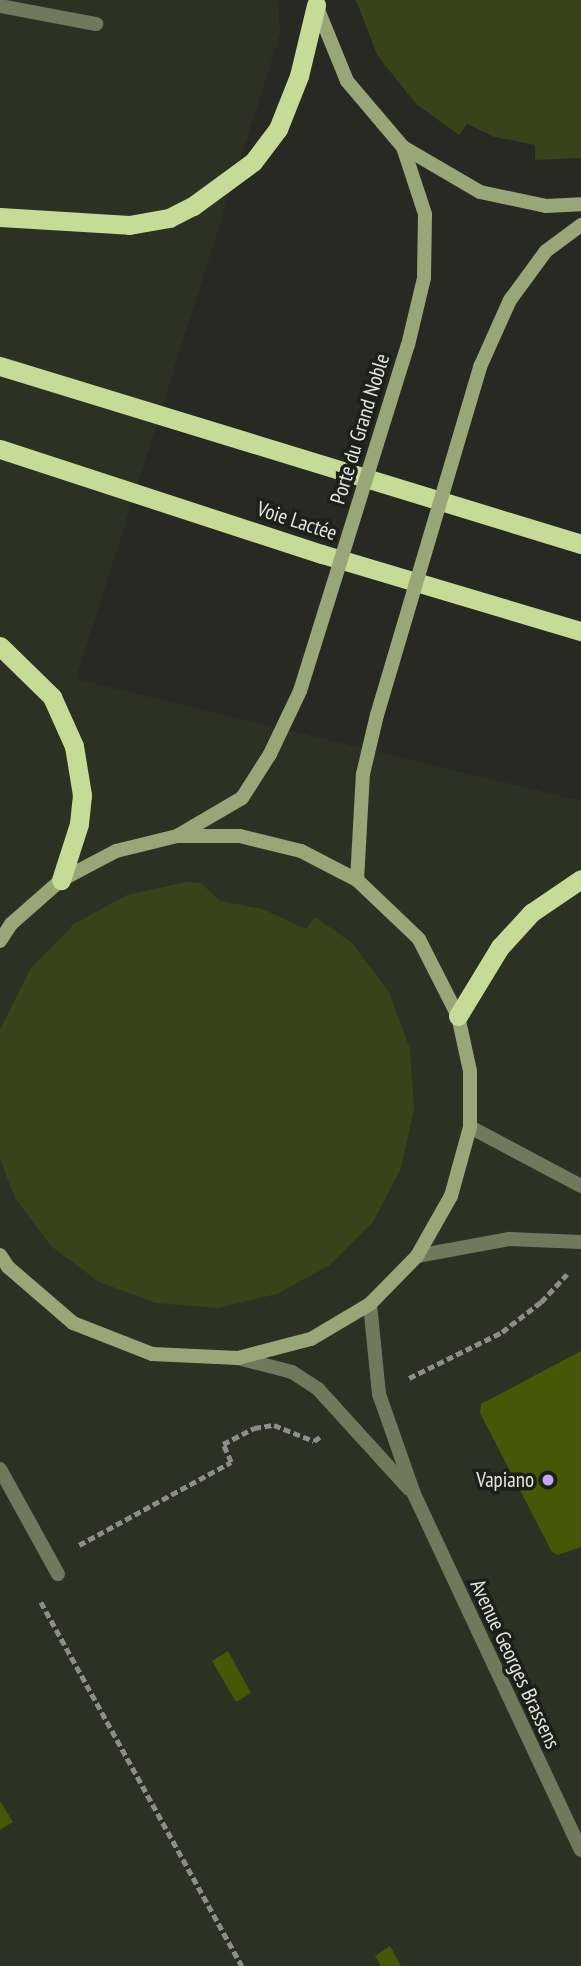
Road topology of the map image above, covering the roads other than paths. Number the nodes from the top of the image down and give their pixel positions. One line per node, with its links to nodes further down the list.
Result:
1 (315, 3): 4 (main road); 6 (highway)
2 (0, 6): 3 (street)
3 (96, 24)
4 (403, 147): 5 (main road); 13 (main road, Porte du Grand Noble, bridge)
5 (581, 204)
6 (0, 218)
7 (581, 225): 16 (main road, bridge)
8 (0, 366): 10 (highway)
9 (0, 449): 11 (highway, Voie Lactée)
10 (581, 544)
11 (581, 631)
12 (0, 646): 15 (highway)
13 (177, 836): 15 (main road, Porte du Grand Noble); 16 (main road, Porte du Grand Noble)
14 (581, 879): 18 (highway)
15 (61, 880): 17 (main road, Porte du Grand Noble)
16 (357, 880): 18 (main road, Porte du Grand Noble)
17 (0, 941)
18 (458, 1016): 19 (main road, Porte du Grand Noble)
19 (470, 1127): 20 (street); 23 (main road, Porte du Grand Noble)
20 (581, 1186)
21 (581, 1242): 23 (street)
22 (0, 1255): 25 (main road, Porte du Grand Noble)
23 (416, 1256): 24 (main road, Porte du Grand Noble)
24 (370, 1304): 25 (main road, Porte du Grand Noble); 27 (street, Avenue Georges Brassens)
25 (238, 1358): 27 (street, Avenue Georges Brassens)
26 (1, 1474): 28 (street)
27 (414, 1494): 29 (street, Avenue Georges Brassens)
28 (58, 1574)
29 (581, 1850)

